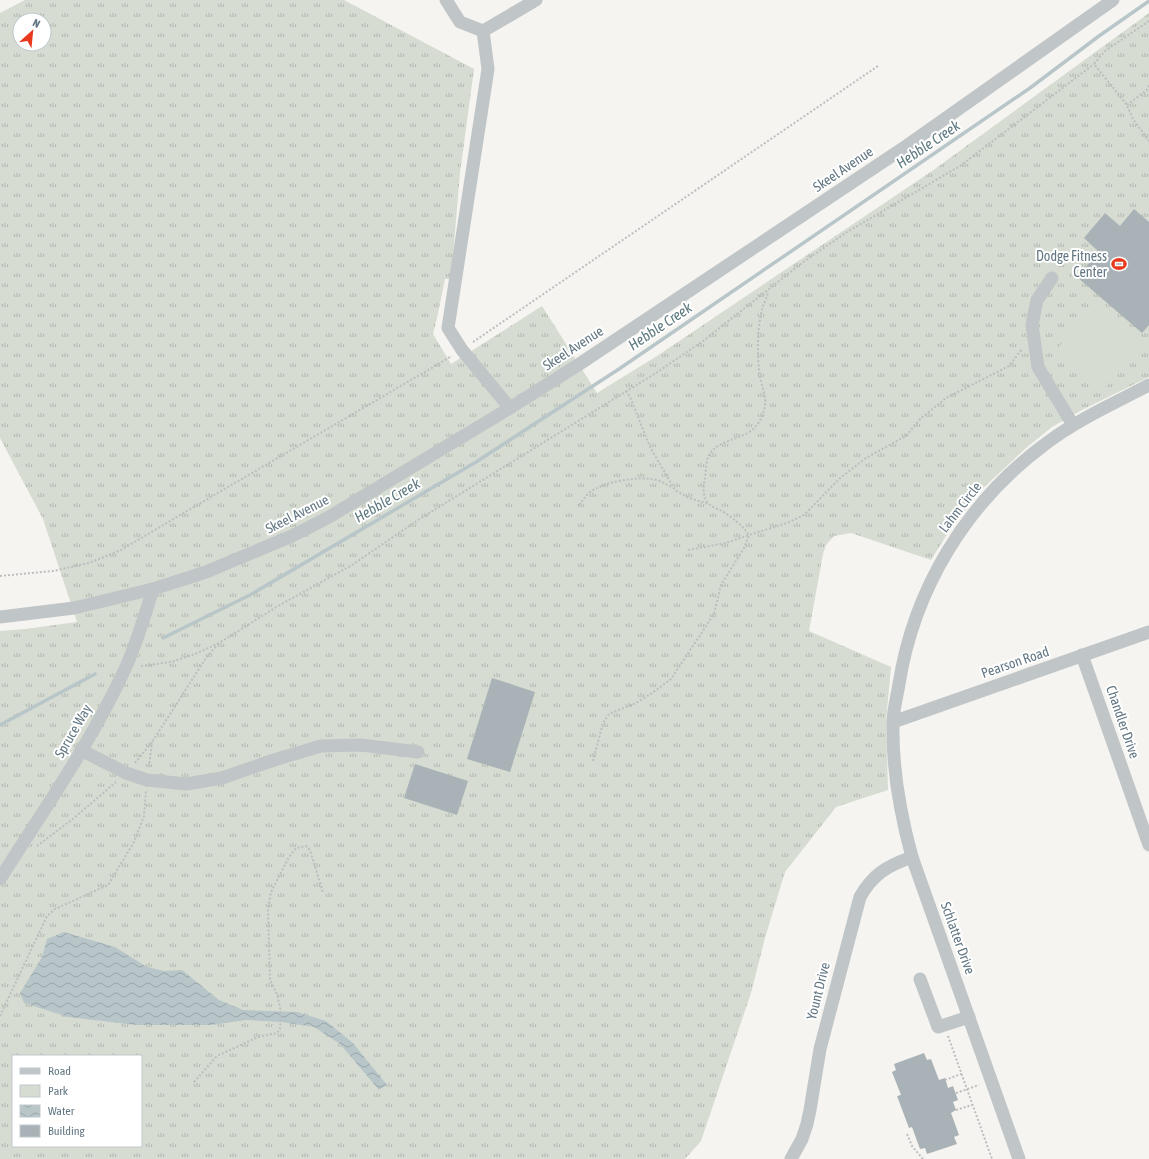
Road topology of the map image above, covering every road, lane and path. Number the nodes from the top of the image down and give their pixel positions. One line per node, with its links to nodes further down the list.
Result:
1 (446, 0): 5 (street)
2 (536, 0): 5 (street)
3 (1113, 0): 15 (street, Skeel Avenue)
4 (1149, 21): 6 (path)
5 (483, 31): 15 (street)
6 (1094, 64): 8 (path); 11 (path)
7 (1149, 85): 8 (path)
8 (1127, 106): 9 (path)
9 (1149, 141)
10 (1052, 278): 16 (street)
11 (768, 291): 14 (path); 18 (path)
12 (1023, 343): 20 (path)
13 (1149, 385): 16 (street, Lahm Circle)
14 (626, 391): 17 (path); 26 (path)
15 (510, 408): 22 (street, Skeel Avenue)
16 (1073, 426): 27 (street, Lahm Circle)
17 (674, 488): 18 (path); 19 (path)
18 (709, 504): 20 (path)
19 (579, 505)
20 (749, 535): 21 (path); 31 (path)
21 (688, 550)
22 (153, 589): 23 (street, Skeel Avenue); 26 (street, Spruce Way)
23 (0, 617)
24 (1149, 632): 25 (street, Pearson Road)
25 (1082, 655): 27 (street, Pearson Road); 33 (street, Chandler Drive)
26 (125, 668): 29 (street, Spruce Way)
27 (893, 722): 34 (street, Schlatter Drive)
28 (152, 742): 32 (path)
29 (81, 750): 32 (street); 35 (street, Spruce Way)
30 (418, 752): 32 (street)
31 (593, 761)
32 (147, 780): 38 (path)
33 (1149, 845)
34 (912, 857): 39 (street, Schlatter Drive); 50 (street, Yount Drive)
35 (0, 879)
36 (323, 893): 44 (path)
37 (920, 979): 39 (street)
38 (0, 1016)
39 (969, 1017): 43 (street, Schlatter Drive)
40 (946, 1033): 41 (path)
41 (961, 1074): 42 (path); 45 (path)
42 (946, 1080)
43 (992, 1081): 45 (path); 53 (street, Schlatter Drive)
44 (194, 1082)
45 (966, 1090): 46 (path); 47 (path)
46 (956, 1093)
47 (972, 1105): 48 (path); 52 (path)
48 (956, 1110)
49 (907, 1134): 51 (path)
50 (791, 1159)
51 (922, 1159)
52 (992, 1159)
53 (1019, 1159)

